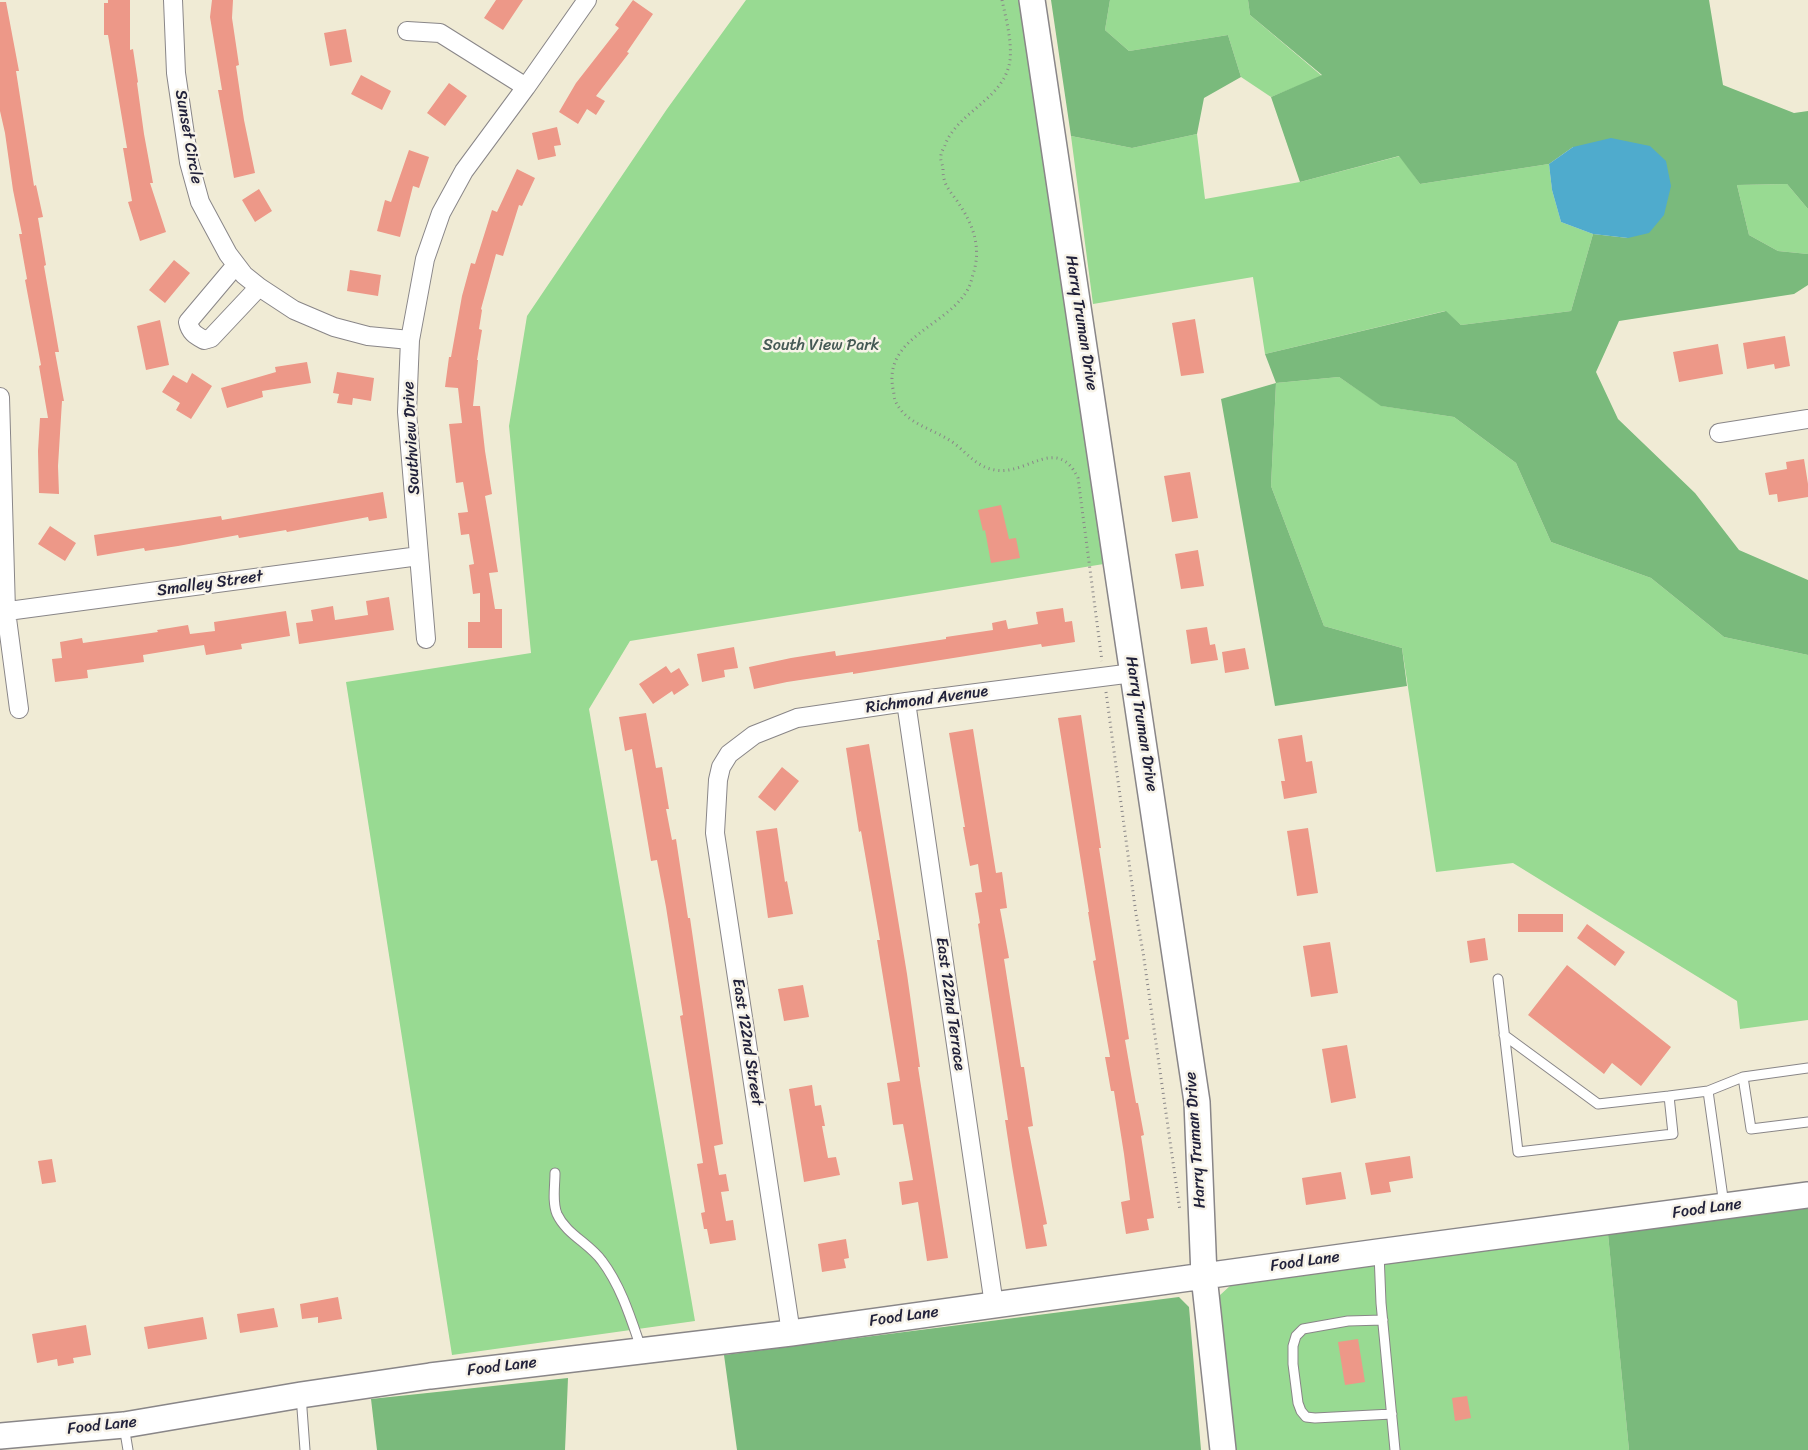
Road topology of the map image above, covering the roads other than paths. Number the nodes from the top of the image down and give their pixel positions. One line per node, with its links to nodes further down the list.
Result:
1 (173, 0): 6 (street, Sunset Circle)
2 (586, 0): 5 (street, Southview Drive)
3 (1032, 0): 16 (street, Harry Truman Drive)
4 (407, 31): 5 (street)
5 (526, 87): 8 (street, Southview Drive)
6 (236, 265): 7 (street, Sunset Circle); 7 (street)
7 (259, 287): 8 (street, Sunset Circle)
8 (410, 340): 13 (street, Southview Drive)
9 (0, 397): 10 (street)
10 (0, 405): 14 (street)
11 (1808, 419): 12 (street)
12 (1720, 433)
13 (419, 556): 14 (street, Smalley Street); 15 (street, Southview Drive)
14 (3, 611): 18 (street)
15 (426, 639)
16 (1133, 673): 17 (street, Richmond Avenue); 31 (street, Harry Truman Drive)
17 (906, 702): 19 (street, Richmond Avenue); 32 (street, East 122nd Terrace)
18 (19, 709)
19 (729, 754): 34 (street, East 122nd Street)
20 (1498, 979): 21 (lane)
21 (1504, 1035): 25 (lane); 25 (lane)
22 (1808, 1068): 23 (lane)
23 (1743, 1076): 24 (lane); 26 (lane)
24 (1708, 1091): 25 (lane); 29 (lane)
25 (1669, 1096)
26 (1808, 1122)
27 (555, 1173): 35 (lane)
28 (1808, 1195): 29 (street, Food Lane)
29 (1724, 1206): 30 (street, Food Lane)
30 (1378, 1252): 31 (street, Food Lane); 33 (lane)
31 (1204, 1276): 32 (street, Food Lane); 42 (street, Harry Truman Drive)
32 (994, 1305): 34 (street, Food Lane)
33 (1383, 1320): 37 (lane); 37 (lane)
34 (791, 1333): 35 (street, Food Lane)
35 (642, 1350): 36 (street, Food Lane)
36 (301, 1395): 38 (street, Food Lane); 41 (lane)
37 (1392, 1414): 43 (lane)
38 (124, 1425): 39 (street, Food Lane); 40 (lane)
39 (0, 1436)
40 (128, 1450)
41 (305, 1450)
42 (1223, 1450)
43 (1395, 1450)

